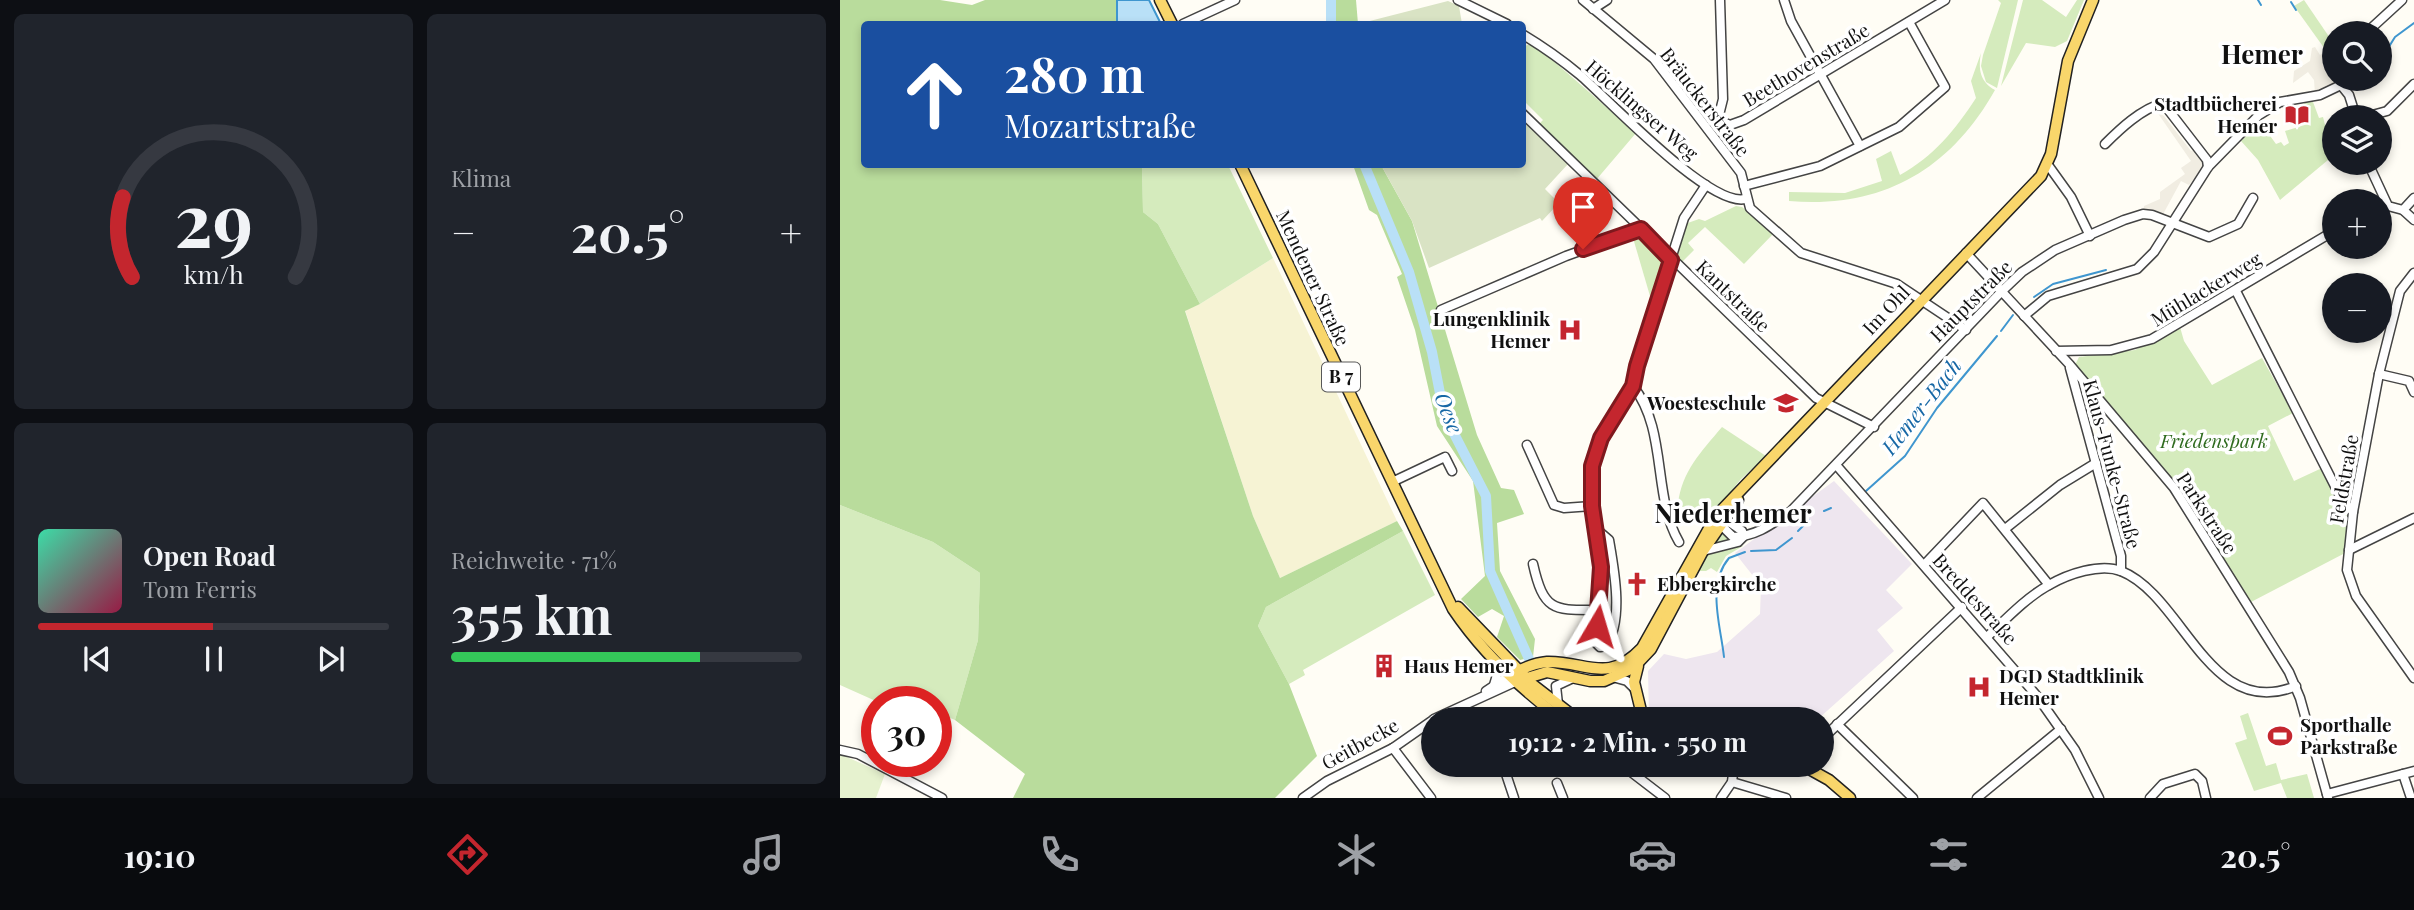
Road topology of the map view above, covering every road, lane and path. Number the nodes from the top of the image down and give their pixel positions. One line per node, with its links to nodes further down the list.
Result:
1 (1160, 0): 12 (main road)
2 (1235, 0): 13 (street)
3 (1458, 0): 14 (street)
4 (1583, 0): 11 (street, Bräuckerstraße)
5 (1607, 0): 11 (street)
6 (1720, 0): 23 (street)
7 (1784, 0): 18 (street)
8 (1945, 0): 16 (street, Beethovenstraße)
9 (2093, 0): 27 (main road)
10 (2402, 0): 15 (street)
11 (1593, 9): 24 (street, Bräuckerstraße)
12 (1170, 21)
13 (1190, 21)
14 (1501, 21)
15 (2379, 21)
16 (1909, 22): 18 (street, Beethovenstraße); 26 (street)
17 (1526, 37): 30 (street, Höcklingser Weg)
18 (1822, 75): 23 (street, Beethovenstraße); 26 (street)
19 (2414, 84): 21 (street)
20 (2326, 91): 28 (street)
21 (2392, 106)
22 (1526, 117): 39 (street, Kantstraße)
23 (1716, 119): 24 (street)
24 (1707, 126): 31 (street, Bräuckerstraße)
25 (2105, 145): 28 (street)
26 (1860, 146): 31 (street)
27 (2048, 165): 40 (street); 42 (main road, Im Ohl)
28 (2208, 167): 38 (street)
29 (1242, 168): 63 (main road, Mendener Straße / B 7)
30 (1706, 185): 34 (street, Höcklingser Weg); 43 (street)
31 (1744, 186): 34 (street, Bräuckerstraße)
32 (2253, 198): 38 (street, Hauptstraße)
33 (2414, 198): 36 (street)
34 (1745, 199): 47 (street)
35 (2392, 208): 36 (street)
36 (2403, 210): 37 (street)
37 (2414, 220)
38 (2174, 221): 40 (street, Hauptstraße); 49 (street)
39 (1641, 229): 43 (street, Kantstraße); 48 (street)
40 (2090, 236): 46 (street, Hauptstraße)
41 (2322, 238): 45 (street, Mühlackerweg)
42 (1966, 253): 46 (street, Parkstraße); 47 (main road, Im Ohl)
43 (1671, 260): 55 (street); 57 (street, Kantstraße)
44 (2413, 276): 54 (street, Feldstraße)
45 (2236, 291): 52 (street, Mühlackerweg); 65 (street)
46 (2002, 292): 49 (street, Parkstraße); 50 (street, Hauptstraße)
47 (1921, 298): 50 (street); 57 (main road, Im Ohl)
48 (1441, 310)
49 (2024, 316): 51 (street, Parkstraße)
50 (1966, 330): 58 (street, Hauptstraße)
51 (2056, 351): 52 (street, Mühlackerweg); 53 (street, Parkstraße)
52 (2085, 351): 53 (street, Mühlackerweg)
53 (2067, 363): 60 (street, Klaus-Funke-Straße); 90 (street, Parkstraße)
54 (2379, 374): 56 (street); 65 (street, Feldstraße)
55 (1633, 386): 64 (street); 71 (street)
56 (2414, 392)
57 (1824, 404): 58 (street, Kantstraße); 67 (main road, Im Ohl)
58 (1874, 427): 61 (street, Hauptstraße)
59 (1527, 445): 64 (street)
60 (2096, 463): 69 (street); 76 (street, Klaus-Funke-Straße)
61 (1837, 466): 70 (street, Hauptstraße); 75 (street, Breddestraße)
62 (1452, 471): 63 (street)
63 (1392, 482): 78 (main road, Mendener Straße / B 7)
64 (1592, 506): 68 (street)
65 (2353, 512): 72 (street, Feldstraße)
66 (2414, 518): 72 (street)
67 (1721, 519): 70 (street); 73 (main road); 81 (main road)
68 (1595, 528): 80 (street); 80 (street)
69 (2005, 529): 75 (street); 77 (street)
70 (1744, 536): 73 (street, Hauptstraße)
71 (1679, 542)
72 (2350, 550): 87 (street, Feldstraße)
73 (1703, 551): 81 (main road)
74 (1533, 564): 80 (street)
75 (1924, 565): 79 (street, Breddestraße)
76 (2121, 571): 77 (street); 90 (street)
77 (2049, 585): 82 (street)
78 (1445, 590): 83 (main road, Mendener Straße / B 7); 85 (main road, B 7)
79 (1962, 607): 82 (street, Breddestraße); 97 (street)
80 (1599, 610)
81 (1661, 623): 84 (main road); 85 (main road)
82 (1988, 636): 100 (street, Breddestraße)
83 (1491, 656): 85 (main road, Mendener Straße / B 7); 89 (street)
84 (1640, 662): 86 (main road); 91 (main road)
85 (1518, 676): 88 (main road); 89 (street, Geitbecke); 92 (street, Geitbecke); 94 (main road, B 7)
86 (1616, 678): 88 (main road); 91 (street)
87 (2414, 678)
88 (1577, 679): 95 (street)
89 (1494, 685): 92 (street, Geitbecke)
90 (2296, 687): 111 (street, Parkstraße)
91 (1635, 690): 96 (main road)
92 (1481, 695): 93 (street, Geitbecke)
93 (1458, 707)
94 (1553, 707)
95 (1559, 707)
96 (1640, 707)
97 (1838, 723): 98 (street); 121 (street)
98 (1834, 727)
99 (1421, 728): 101 (street, Geitbecke)
100 (2061, 729): 122 (street); 123 (street, Breddestraße)
101 (1394, 748): 113 (street, Geitbecke); 114 (street)
102 (840, 750): 112 (street)
103 (2414, 771): 104 (street)
104 (2403, 774): 111 (street); 126 (street)
105 (1507, 777): 115 (street)
106 (1638, 777): 117 (street)
107 (1733, 777): 109 (street)
108 (1824, 777): 120 (main road)
109 (1732, 782): 118 (street); 119 (street)
110 (1557, 783): 116 (street)
111 (2327, 796)
112 (942, 798)
113 (1303, 798)
114 (1431, 798)
115 (1514, 798)
116 (1563, 798)
117 (1665, 798)
118 (1721, 798)
119 (1786, 798)
120 (1850, 798)
121 (1913, 798)
122 (1977, 798)
123 (2099, 798)
124 (2150, 798): 125 (street)
125 (2206, 798)
126 (2412, 798)

